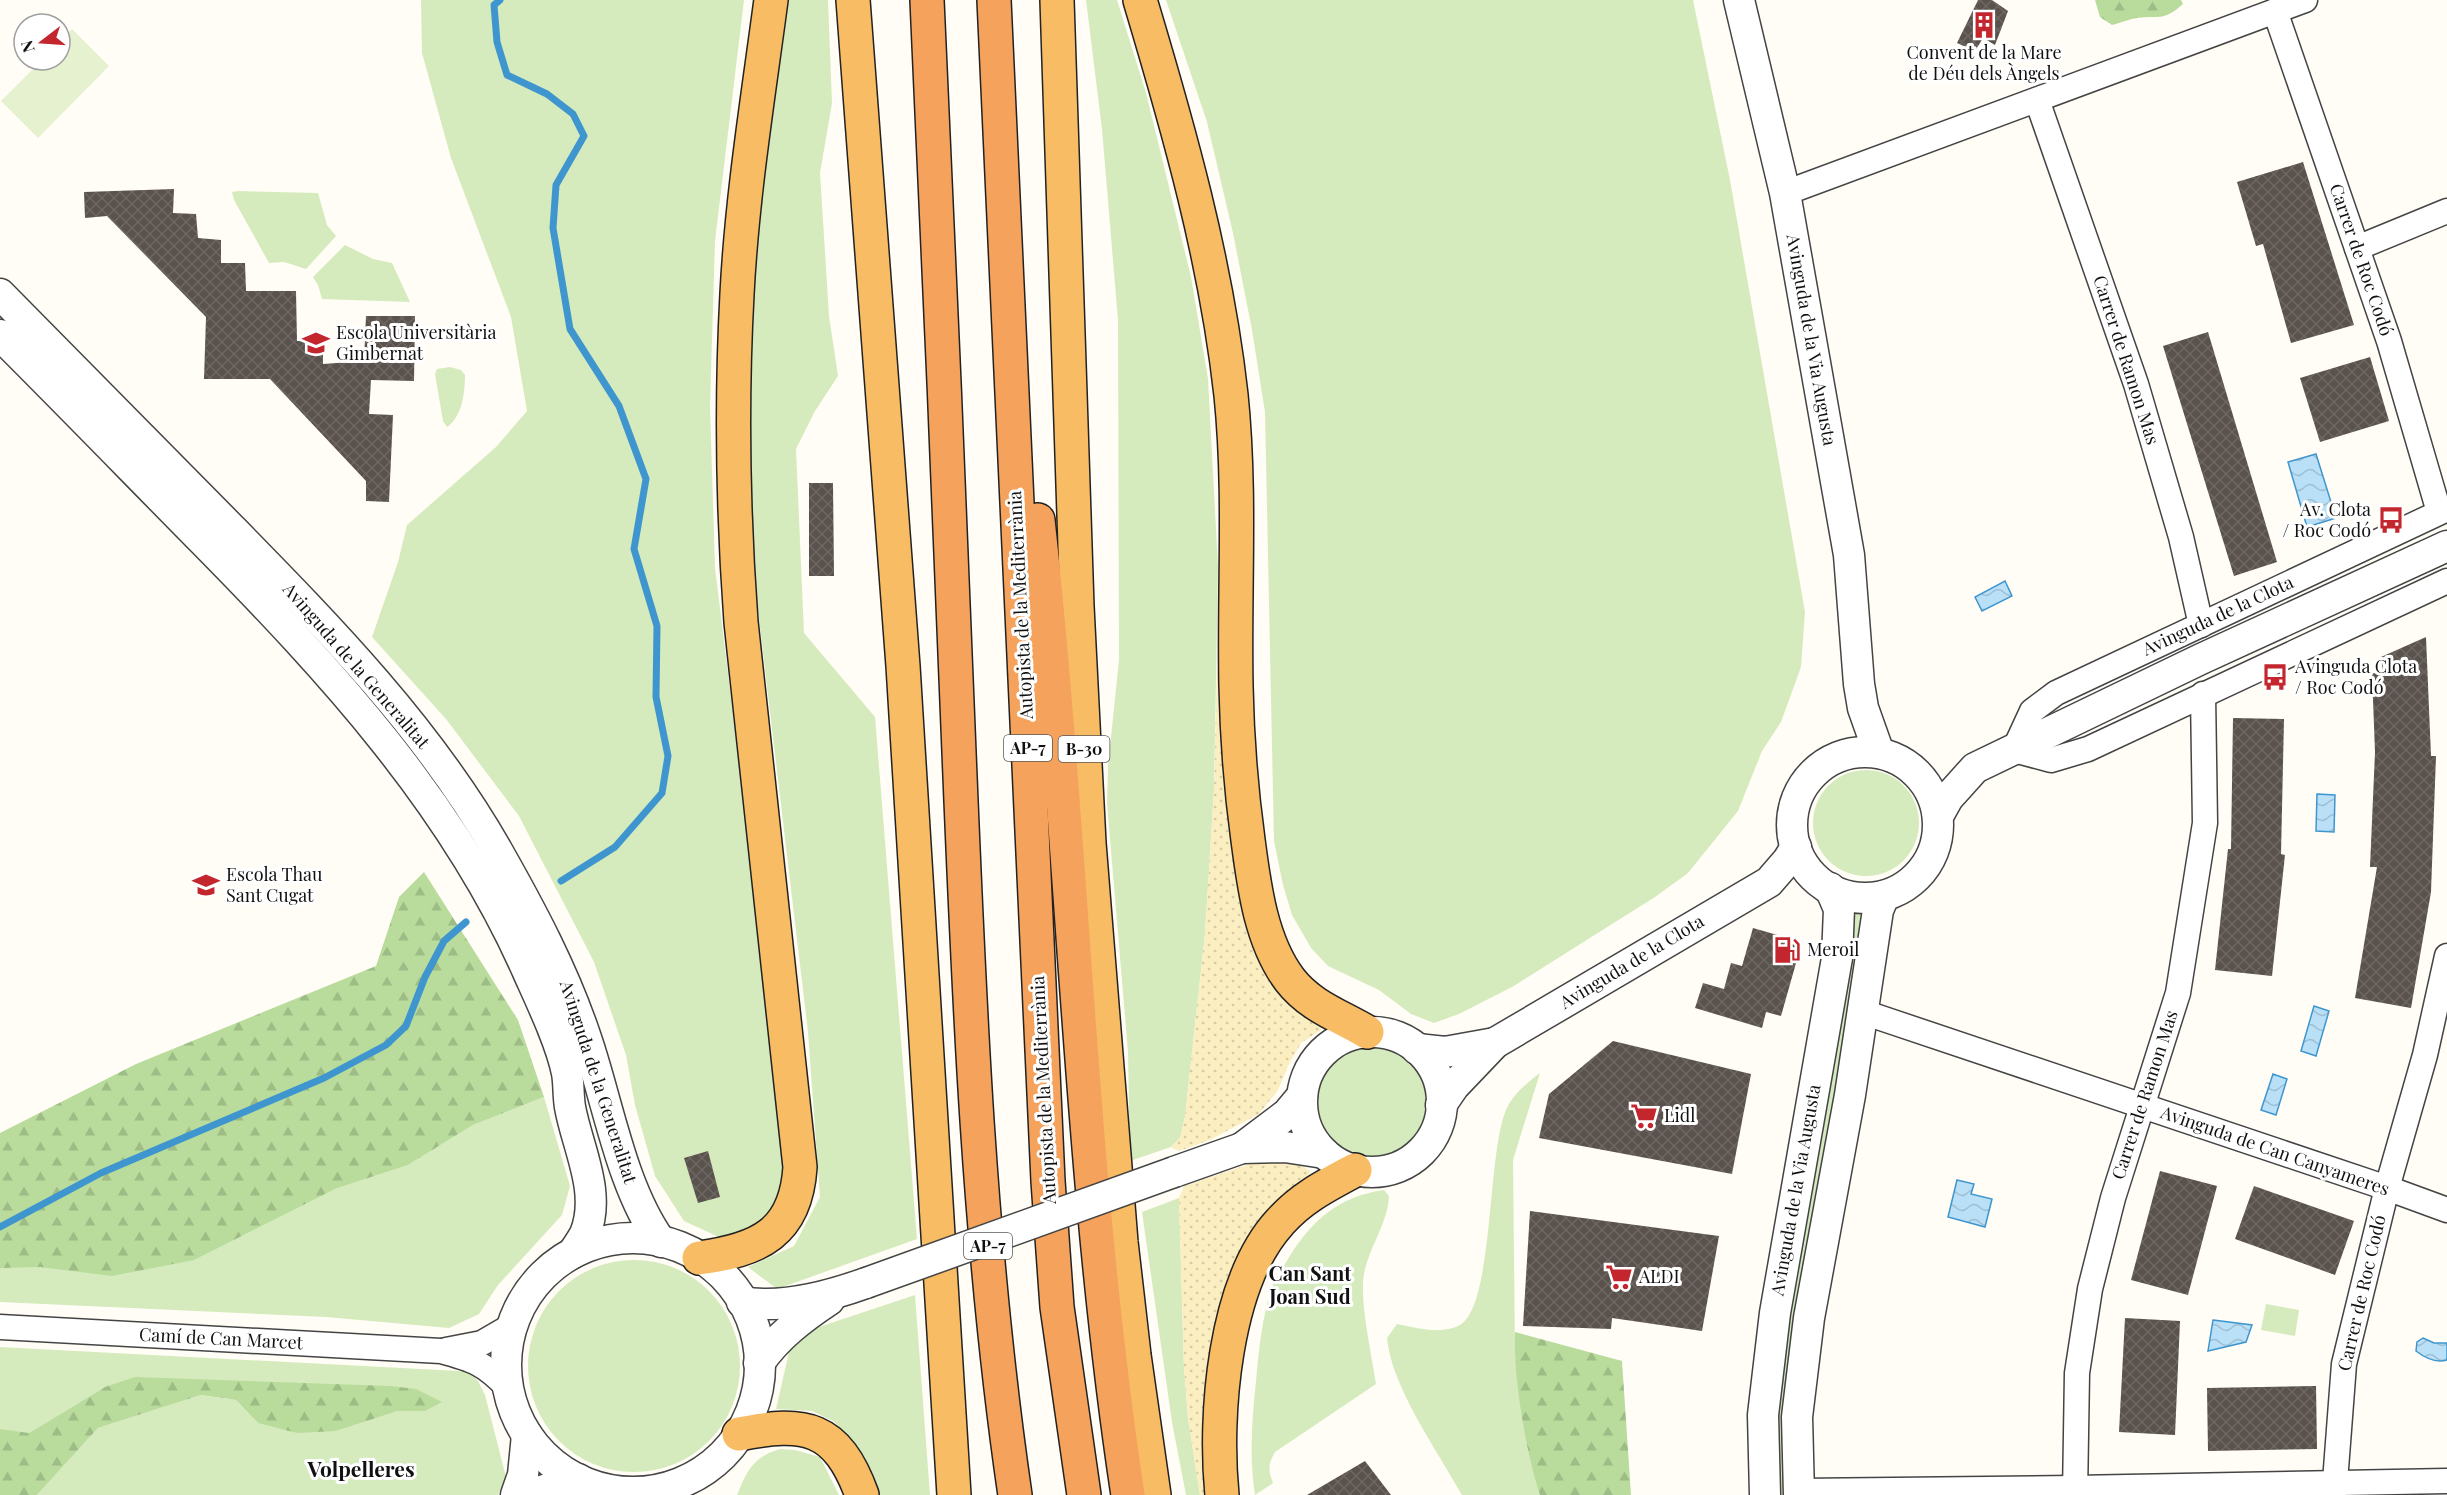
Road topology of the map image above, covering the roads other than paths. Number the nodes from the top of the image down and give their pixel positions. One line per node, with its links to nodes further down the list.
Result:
1 (771, 0): 48 (highway)
2 (853, 0): 71 (highway)
3 (927, 0): 57 (highway, AP-7)
4 (994, 0): 13 (highway, Autopista de la Mediterrània / AP-7)
5 (1057, 0): 76 (highway, B-30)
6 (1140, 0): 35 (highway)
7 (1739, 0): 11 (street, Avinguda de la Via Augusta)
8 (2305, 0): 9 (street)
9 (2275, 11): 10 (street); 14 (street, Carrer de Roc Codó)
10 (2037, 99): 11 (street); 20 (street, Carrer de Ramon Mas)
11 (1785, 193): 21 (street, Avinguda de la Via Augusta)
12 (2447, 211): 14 (street)
13 (1004, 215): 74 (highway, Autopista de la Mediterrània / AP-7); 75 (highway)
14 (2357, 248): 17 (street, Carrer de Roc Codó)
15 (0, 294): 46 (street, Avinguda de la Generalitat)
16 (0, 335): 47 (street, Avinguda de la Generalitat)
17 (2443, 510): 20 (street, Avinguda de la Clota)
18 (2447, 546): 23 (street, Avinguda de la Clota)
19 (2447, 581): 22 (street)
20 (2200, 625): 23 (street, Avinguda de la Clota)
21 (1859, 684): 24 (street, Avinguda de la Via Augusta); 25 (street, Avinguda de la Via Augusta)
22 (2203, 694): 23 (street); 40 (street, Carrer de Ramon Mas)
23 (2014, 750): 26 (street, Avinguda de la Clota)
24 (1879, 753): 25 (street); 27 (street)
25 (1837, 757): 29 (street)
26 (1975, 768): 27 (street, Avinguda de la Clota); 28 (street, Avinguda de la Clota)
27 (1918, 774): 28 (street)
28 (1938, 816): 32 (street)
29 (1796, 847): 30 (street); 31 (street, Avinguda de la Clota)
30 (1820, 881): 31 (street, Avinguda de la Clota); 32 (street); 79 (street, Avinguda de la Via Augusta)
31 (1769, 882): 36 (street, Avinguda de la Clota)
32 (1884, 896): 34 (street, Avinguda de la Via Augusta)
33 (2447, 956): 44 (street, Carrer de Roc Codó)
34 (1863, 1012): 40 (street, Avinguda de Can Canyameres); 66 (street, Avinguda de la Via Augusta)
35 (1367, 1032): 37 (street); 38 (street)
36 (1496, 1043): 37 (street, Avinguda de la Clota); 39 (street, Avinguda de la Clota)
37 (1417, 1049): 39 (street)
38 (1302, 1096): 41 (street); 42 (street)
39 (1441, 1105): 43 (street)
40 (2141, 1105): 44 (street, Avinguda de Can Canyameres); 64 (street, Carrer de Ramon Mas)
41 (1242, 1148): 42 (street); 49 (street, bridge)
42 (1323, 1153): 43 (street)
43 (1355, 1170): 55 (highway)
44 (2387, 1188): 45 (street, Avinguda de Can Canyameres); 63 (street, Carrer de Roc Codó)
45 (2447, 1210)
46 (661, 1242): 47 (street); 48 (street)
47 (573, 1253): 51 (street)
48 (699, 1258): 50 (street)
49 (853, 1288): 50 (street); 54 (street)
50 (742, 1302): 54 (street)
51 (513, 1325): 53 (street, Camí de Can Marcet); 56 (street)
52 (0, 1327): 53 (street, Camí de Can Marcet)
53 (441, 1351): 56 (street, Camí de Can Marcet)
54 (759, 1363): 58 (street)
55 (1224, 1379): 77 (highway); 78 (highway)
56 (508, 1388): 59 (street)
57 (1005, 1430): 72 (highway); 73 (highway, AP-7)
58 (739, 1434): 60 (street); 70 (highway)
59 (527, 1435): 61 (street); 67 (street)
60 (716, 1460): 65 (street); 69 (street)
61 (578, 1479): 65 (street); 68 (street)
62 (2447, 1480): 63 (street)
63 (2334, 1489): 64 (street)
64 (2075, 1492): 66 (street)
65 (620, 1493)
66 (1799, 1493)
67 (516, 1495)
68 (529, 1495)
69 (711, 1495)
70 (862, 1495)
71 (954, 1495)
72 (1008, 1495)
73 (1015, 1495)
74 (1084, 1495)
75 (1128, 1495)
76 (1154, 1495)
77 (1222, 1495)
78 (1234, 1495)
79 (1765, 1495)

